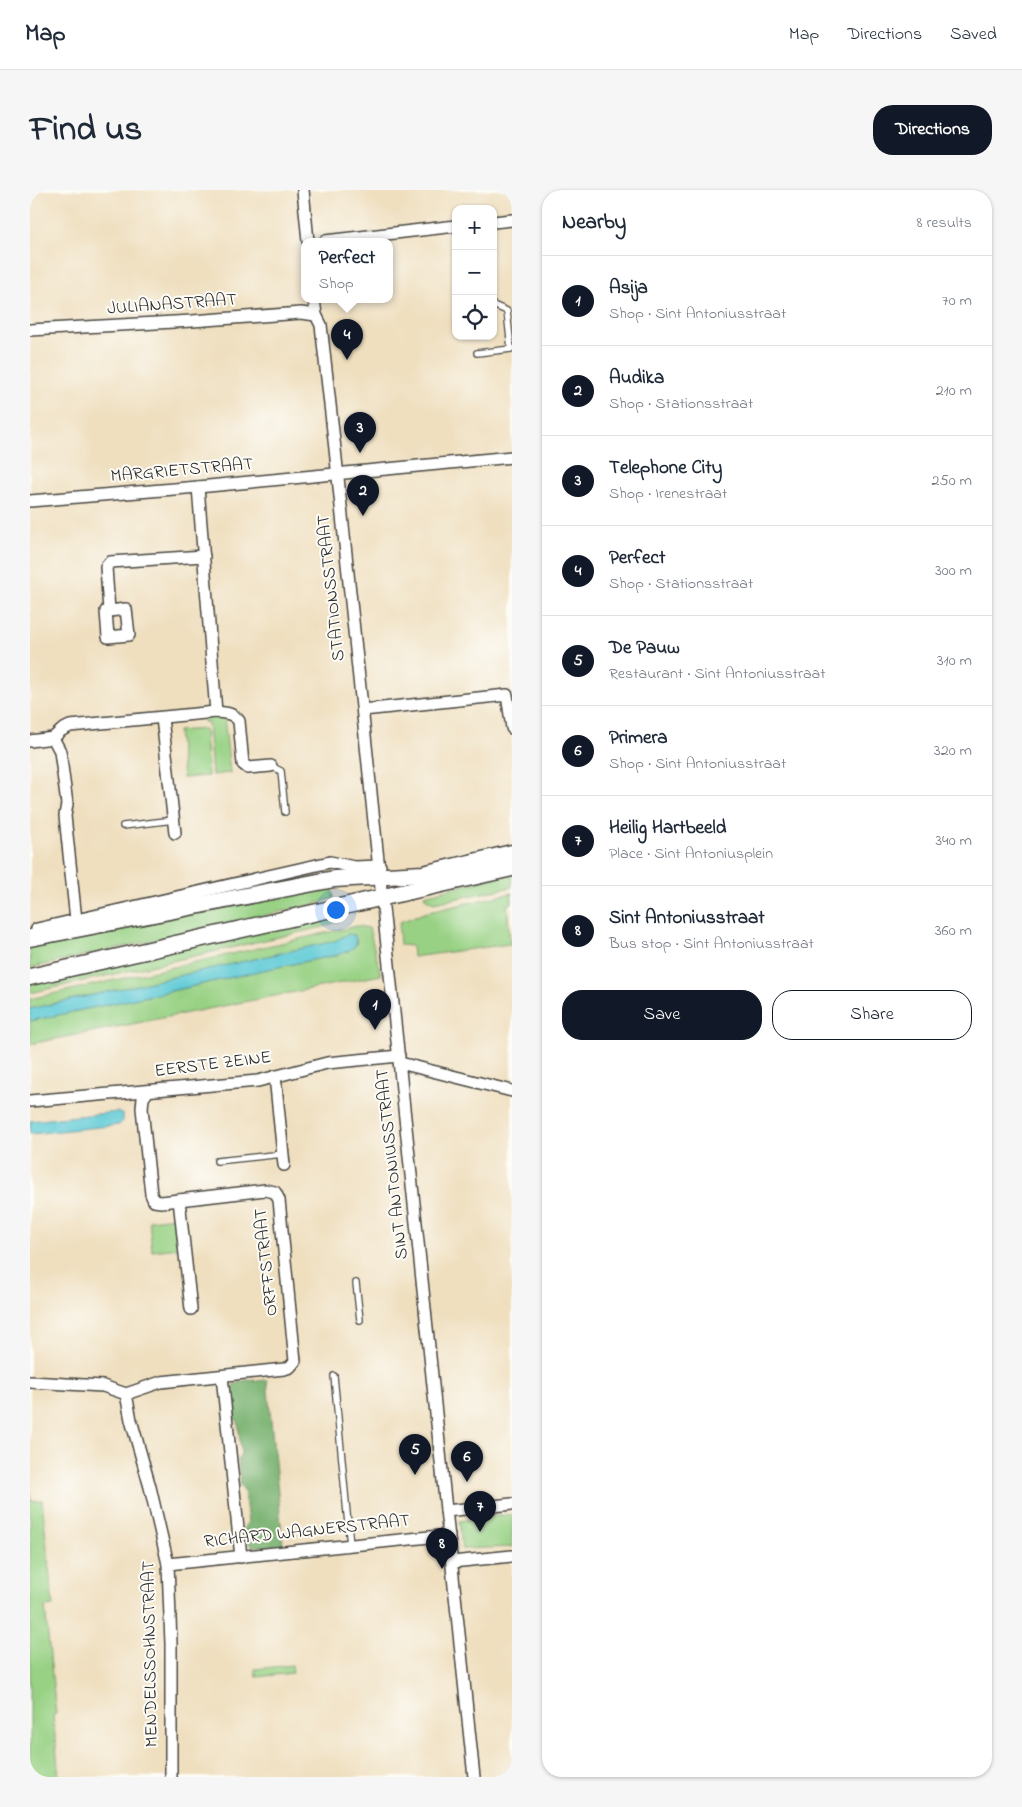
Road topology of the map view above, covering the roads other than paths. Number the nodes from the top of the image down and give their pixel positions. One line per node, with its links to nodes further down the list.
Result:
1 (303, 190): 5 (street)
2 (512, 220): 3 (street)
3 (497, 222)
4 (452, 226): 6 (street)
5 (308, 238)
6 (354, 238)
7 (314, 303): 9 (street, STATIONSSTRAAT)
8 (497, 307): 11 (lane)
9 (316, 315): 10 (street, JULIANASTRAAT); 13 (street, STATIONSSTRAAT)
10 (30, 330)
11 (477, 353)
12 (512, 457): 13 (street, MARGRIETSTRAAT)
13 (337, 474): 14 (street, MARGRIETSTRAAT); 18 (street, STATIONSSTRAAT)
14 (198, 487): 15 (street, MARGRIETSTRAAT); 16 (street)
15 (30, 501)
16 (204, 556): 17 (street); 19 (street)
17 (110, 611)
18 (363, 710): 21 (street); 31 (street, STATIONSSTRAAT)
19 (216, 712): 20 (street); 24 (street)
20 (162, 718): 22 (street); 26 (street)
21 (512, 728)
22 (53, 738): 23 (street); 33 (street)
23 (30, 741)
24 (272, 766): 25 (lane)
25 (285, 812)
26 (174, 820): 27 (lane); 28 (street)
27 (124, 826)
28 (175, 833)
29 (512, 853): 31 (main road)
30 (512, 868): 32 (main road)
31 (380, 871): 32 (street, SINT ANTONIUSSTRAAT); 33 (street); 35 (main road)
32 (382, 898): 36 (main road); 37 (street, SINT ANTONIUSSTRAAT)
33 (76, 920): 34 (street)
34 (30, 930)
35 (30, 938)
36 (30, 977)
37 (399, 1060): 38 (street, EERSTE ZEINE); 40 (street, EERSTE ZEINE); 53 (street, SINT ANTONIUSSTRAAT)
38 (275, 1076): 39 (street, EERSTE ZEINE); 42 (street)
39 (148, 1091): 41 (street, EERSTE ZEINE); 44 (street)
40 (512, 1091)
41 (30, 1102)
42 (284, 1160): 43 (lane)
43 (218, 1161)
44 (179, 1200): 46 (street); 48 (street, ORFFSTRAAT)
45 (356, 1283): 47 (lane)
46 (191, 1309)
47 (360, 1320)
48 (222, 1376): 51 (street); 57 (street)
49 (334, 1376): 55 (lane)
50 (30, 1382): 51 (street)
51 (126, 1394): 59 (street, MENDELSSOHNSTRAAT)
52 (512, 1504): 53 (street)
53 (446, 1511): 54 (street, SINT ANTONIUSSTRAAT)
54 (449, 1535): 55 (street, RICHARD WAGNERSTRAAT); 58 (street, SINT ANTONIUSSTRAAT)
55 (350, 1546): 57 (street, RICHARD WAGNERSTRAAT)
56 (512, 1556): 58 (street)
57 (241, 1557): 59 (street, RICHARD WAGNERSTRAAT)
58 (452, 1562): 61 (street, SINT ANTONIUSSTRAAT)
59 (168, 1564): 60 (street, MENDELSSOHNSTRAAT)
60 (171, 1777)
61 (474, 1777)

